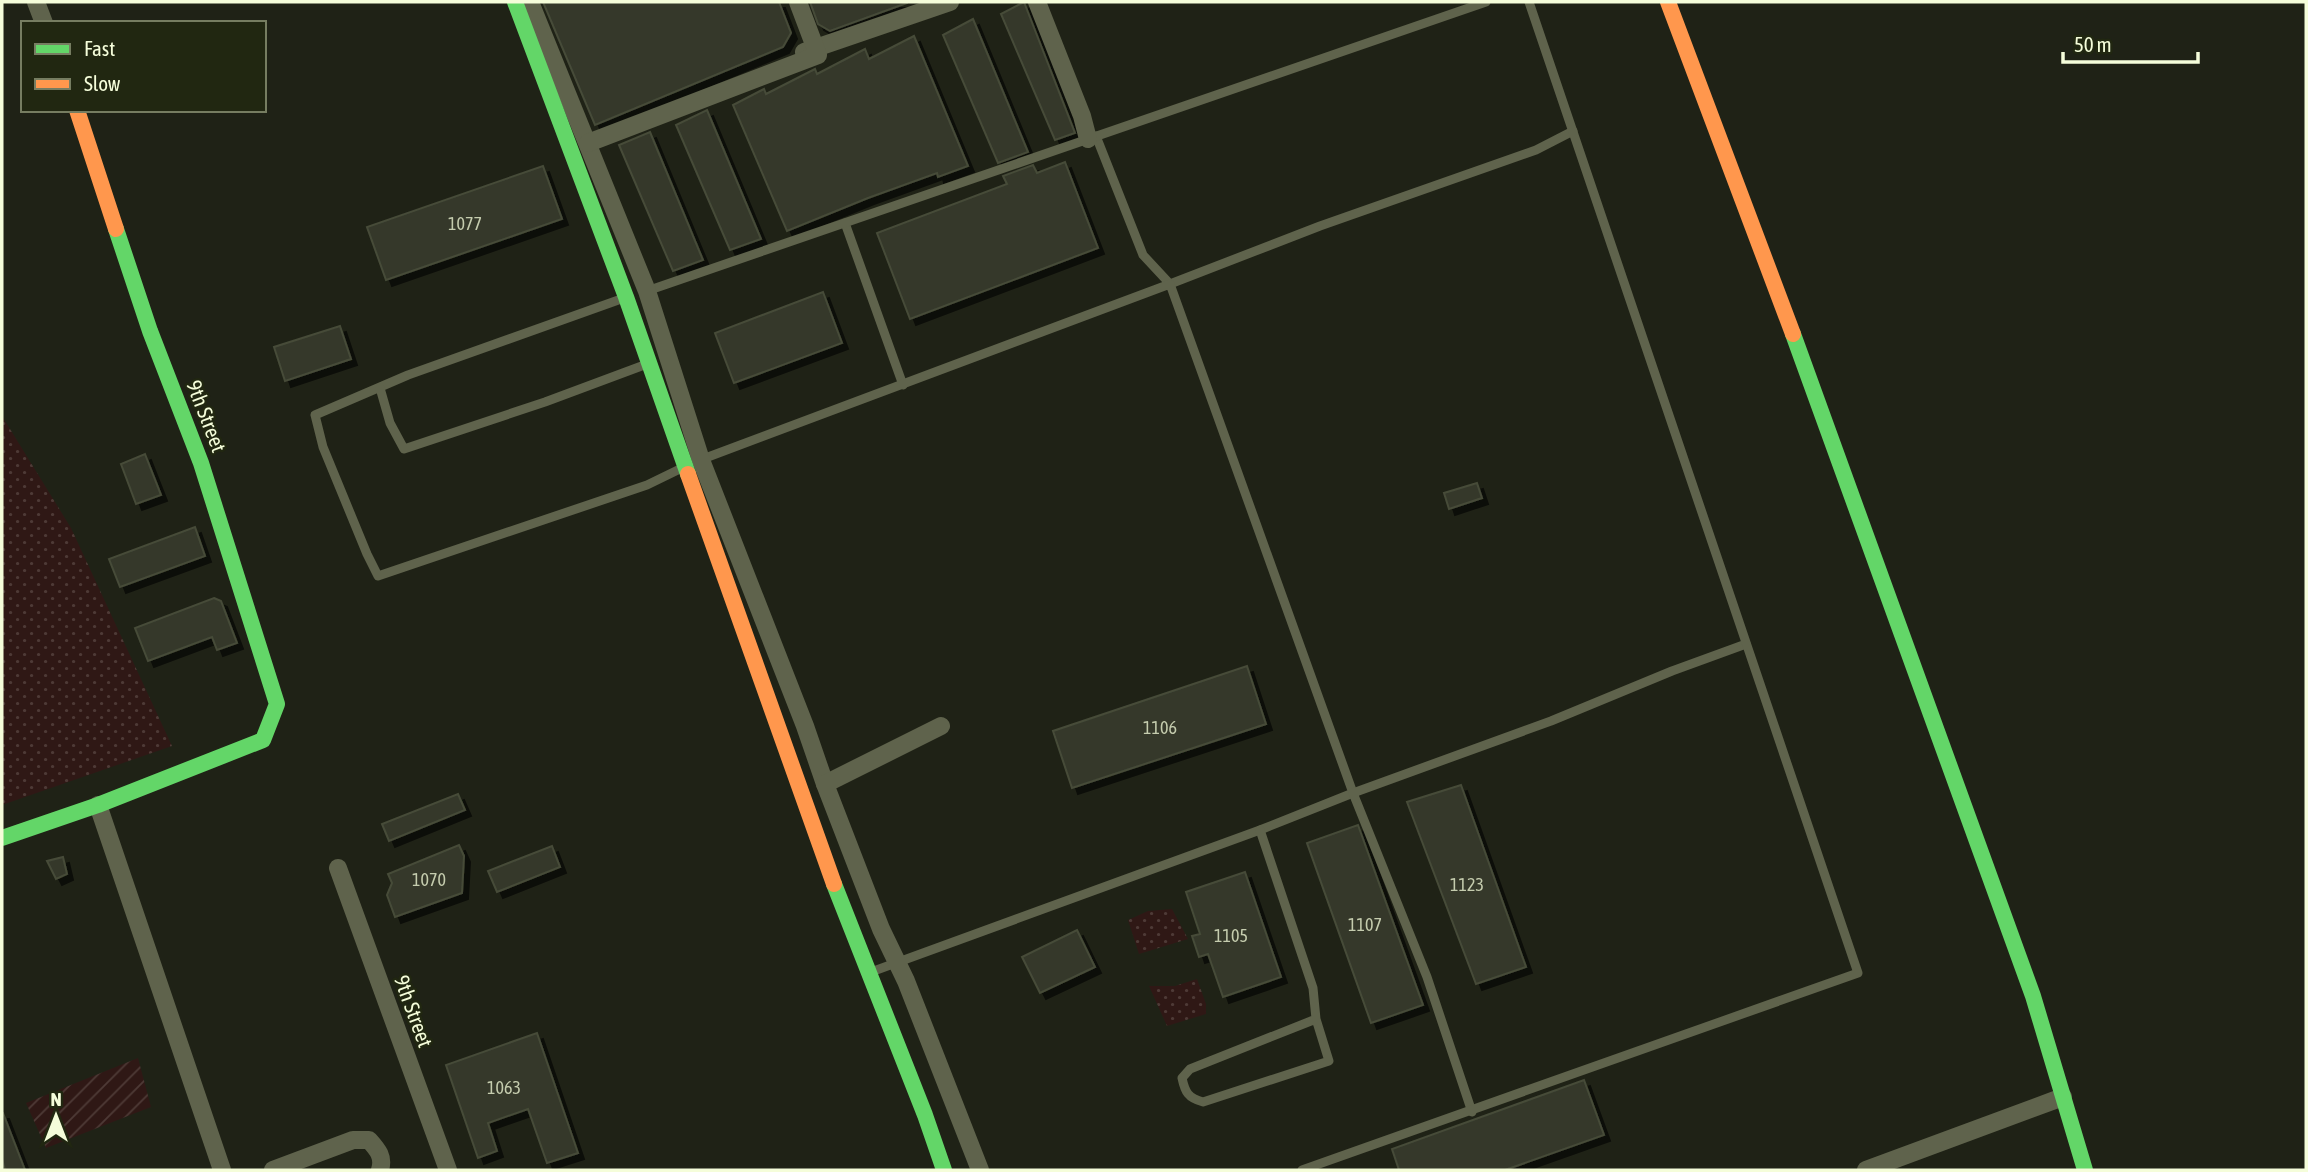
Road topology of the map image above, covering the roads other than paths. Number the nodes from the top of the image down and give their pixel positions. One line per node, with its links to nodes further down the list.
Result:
1 (36, 2): 13 (street)
2 (515, 2): 23 (street)
3 (530, 2): 19 (street)
4 (788, 2): 15 (street)
5 (798, 2): 14 (street)
6 (950, 2): 14 (street)
7 (965, 2): 14 (street)
8 (1037, 2): 18 (street)
9 (1047, 2): 18 (street)
10 (1486, 2): 18 (lane)
11 (1529, 2): 17 (lane)
12 (1668, 2): 41 (street)
13 (43, 21)
14 (817, 51): 15 (street); 19 (street)
15 (798, 54): 19 (street)
16 (77, 112): 34 (street, 9th Street)
17 (1573, 131): 21 (lane); 30 (lane)
18 (1095, 137): 20 (lane); 21 (lane)
19 (586, 139): 22 (street)
20 (845, 223): 22 (lane); 26 (lane)
21 (1170, 284): 26 (lane); 33 (lane)
22 (647, 291): 23 (lane); 24 (street)
23 (626, 297): 25 (street); 27 (lane)
24 (668, 357): 25 (lane); 28 (street)
25 (649, 364): 27 (lane); 29 (street)
26 (903, 384): 28 (lane)
27 (380, 387): 29 (lane)
28 (701, 460): 29 (lane); 32 (street)
29 (684, 467): 39 (street)
30 (1746, 644): 33 (lane); 42 (lane)
31 (941, 726): 32 (street)
32 (825, 784): 38 (street)
33 (1353, 793): 35 (lane); 42 (lane)
34 (98, 805): 36 (street); 43 (street)
35 (1260, 830): 38 (lane); 40 (lane)
36 (2, 838)
37 (338, 868): 46 (street, 9th Street)
38 (898, 961): 39 (lane); 48 (street)
39 (870, 973): 47 (street)
40 (1316, 1019): 40 (lane)
41 (2063, 1097): 50 (street); 51 (street)
42 (1472, 1112): 49 (lane)
43 (222, 1170)
44 (273, 1170): 45 (street)
45 (380, 1170)
46 (448, 1170)
47 (944, 1170)
48 (979, 1170)
49 (1302, 1170)
50 (1866, 1170)
51 (2085, 1170)

